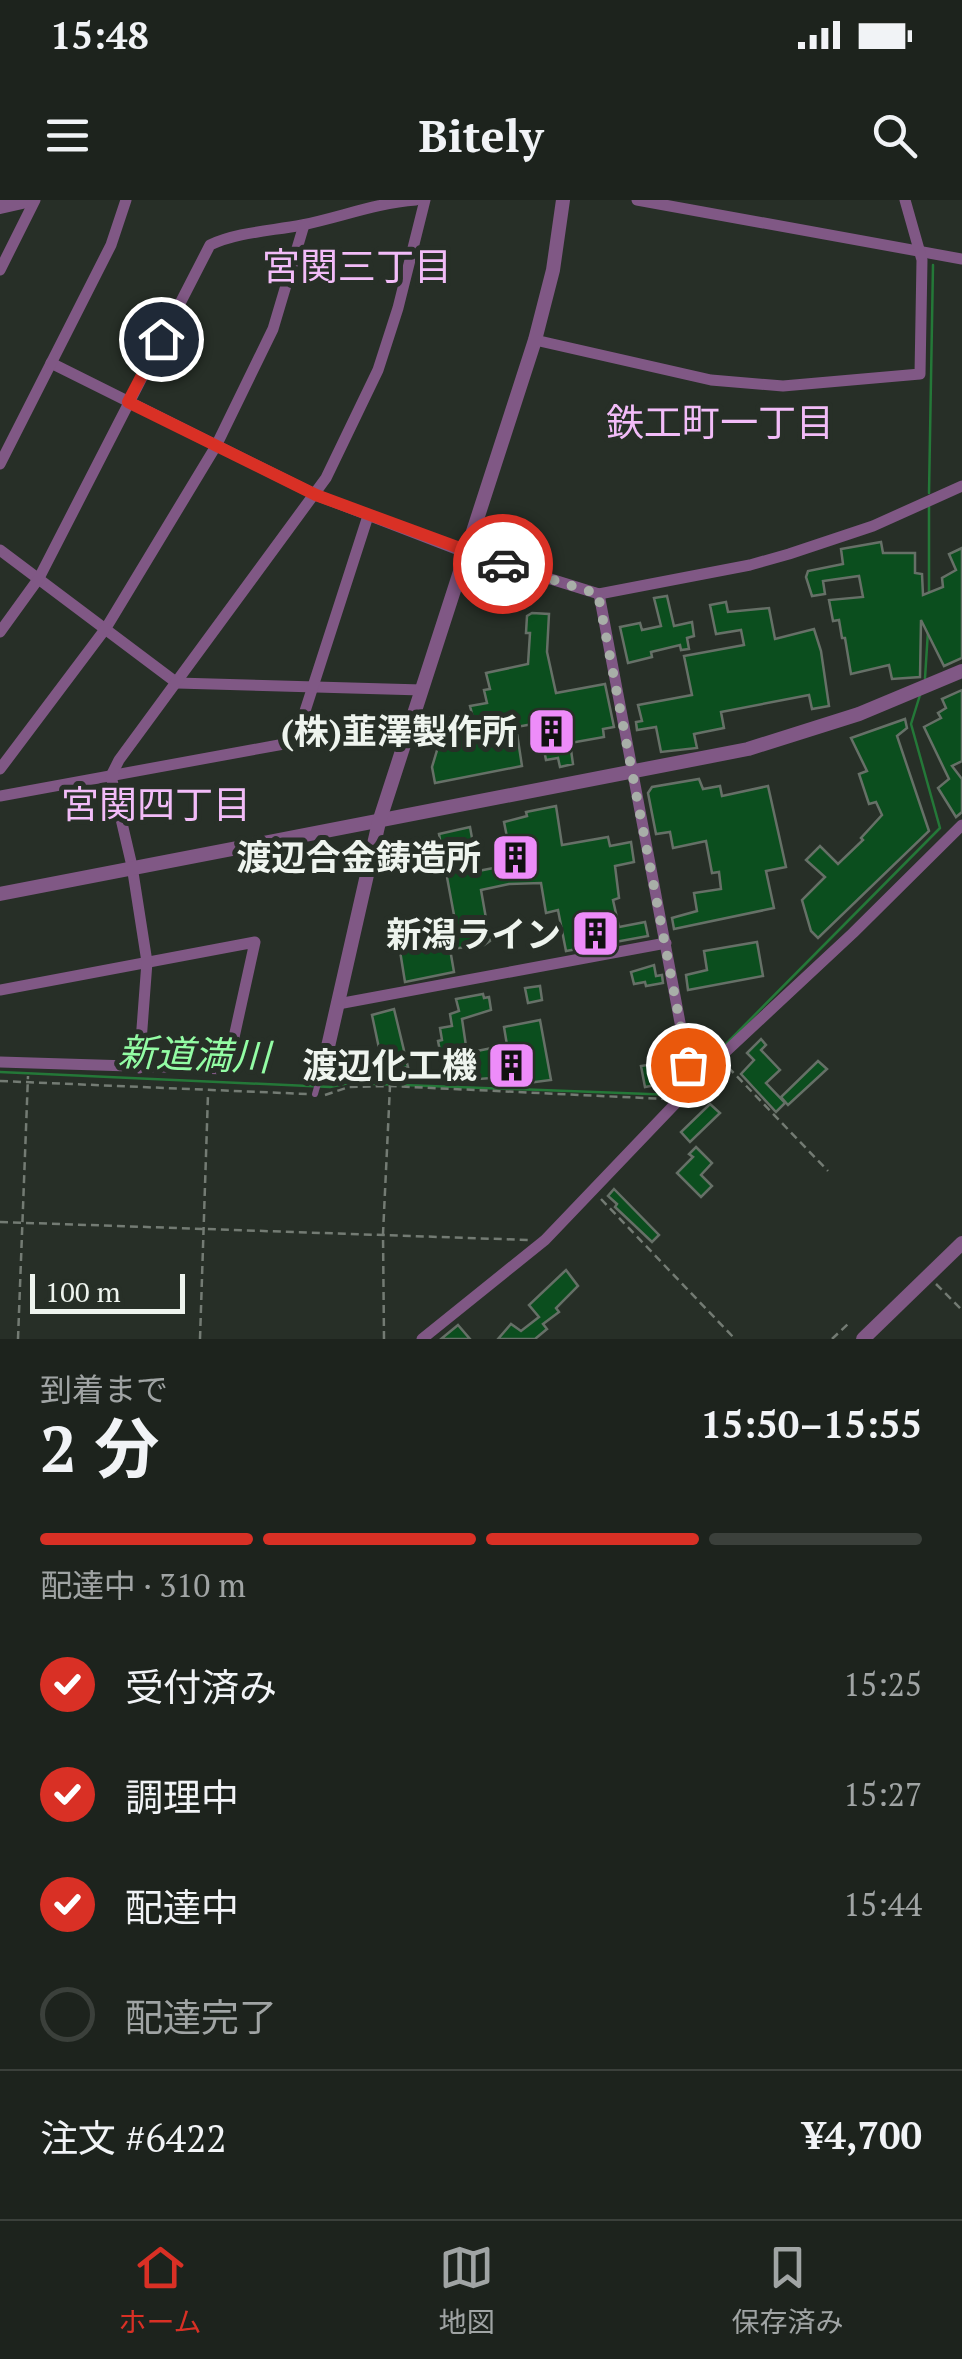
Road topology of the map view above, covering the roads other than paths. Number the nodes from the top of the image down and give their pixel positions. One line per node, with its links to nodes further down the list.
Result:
1 (33, 200): 8 (street); 12 (street)
2 (126, 200): 14 (street)
3 (416, 200): 9 (street)
4 (425, 200): 19 (street)
5 (563, 200): 13 (street)
6 (637, 200): 10 (street)
7 (905, 200): 10 (street)
8 (0, 207)
9 (304, 225): 15 (street); 16 (street)
10 (920, 252): 11 (street); 13 (street)
11 (962, 260)
12 (0, 270)
13 (535, 340): 22 (street)
14 (51, 363): 15 (street); 17 (street)
15 (128, 402): 16 (street); 23 (street)
16 (216, 446): 19 (street); 25 (street)
17 (0, 464)
18 (962, 486): 24 (street)
19 (316, 495): 20 (street); 28 (street)
20 (368, 516): 22 (street); 29 (street)
21 (0, 550): 23 (street)
22 (467, 553): 24 (street); 30 (street)
23 (39, 578): 25 (street); 26 (street)
24 (598, 594): 32 (street)
25 (106, 628): 28 (street); 31 (street)
26 (0, 632)
27 (962, 671): 32 (street)
28 (177, 683): 29 (street); 33 (street)
29 (313, 686): 30 (street); 33 (street)
30 (422, 690): 35 (street)
31 (0, 769)
32 (633, 774): 35 (street); 39 (street)
33 (111, 776): 34 (street); 37 (street)
34 (0, 796)
35 (379, 822): 37 (street); 42 (street)
36 (962, 825): 46 (street)
37 (132, 866): 38 (street); 40 (street)
38 (0, 894)
39 (666, 942): 42 (street); 46 (street)
40 (146, 962): 41 (street); 45 (street); 45 (street)
41 (0, 990)
42 (338, 1004): 43 (street)
43 (327, 1051): 47 (lane)
44 (0, 1062): 45 (street)
45 (139, 1068)
46 (692, 1086): 49 (street)
47 (315, 1093)
48 (962, 1244): 50 (street)
49 (422, 1339)
50 (863, 1339)

